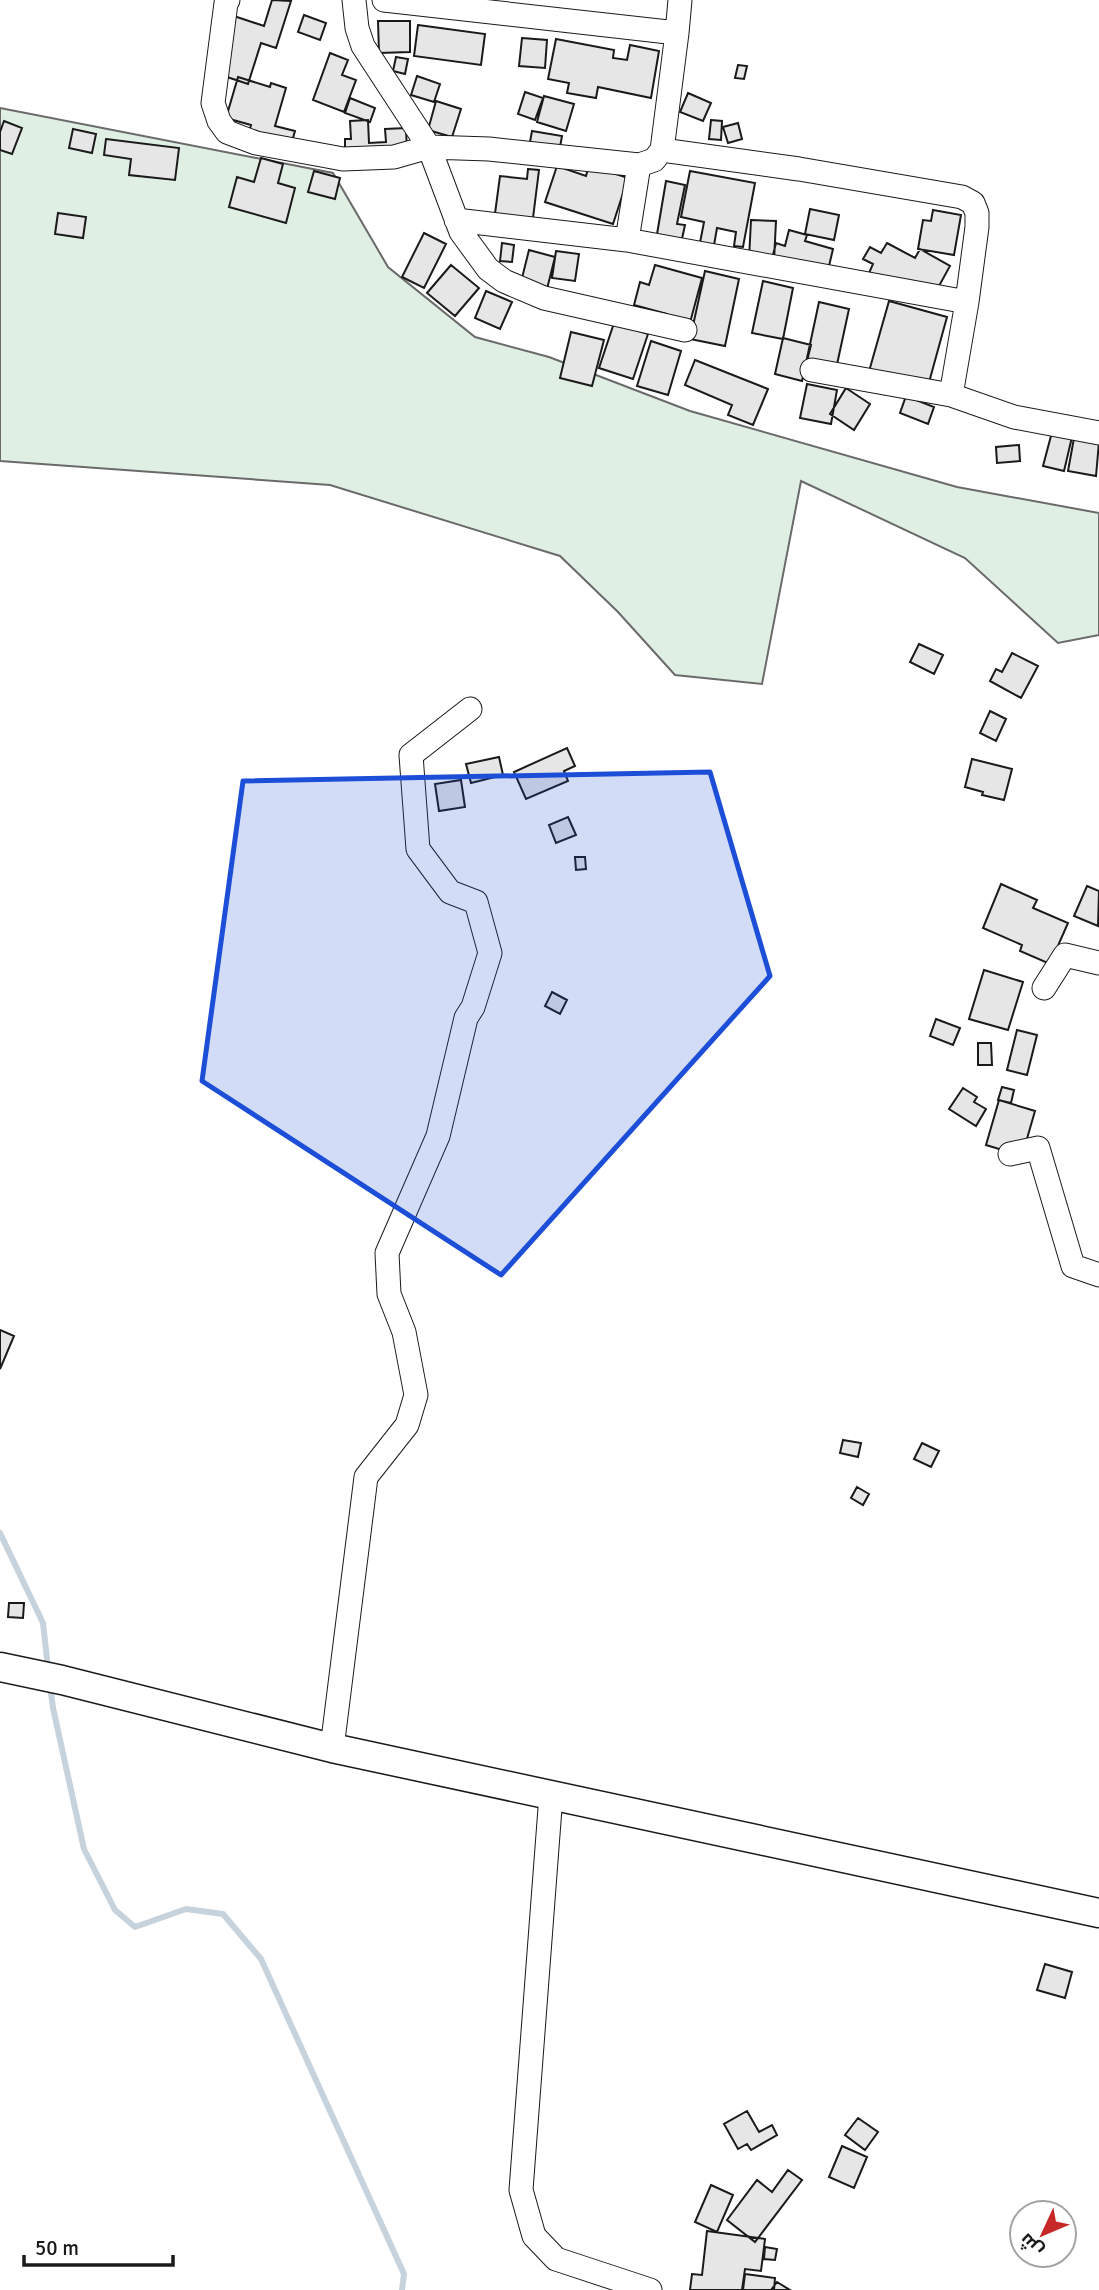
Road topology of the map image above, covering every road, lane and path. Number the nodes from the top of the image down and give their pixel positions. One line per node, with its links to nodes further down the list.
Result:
1 (228, 0): 6 (street)
2 (354, 0): 6 (street)
3 (384, 0): 5 (street)
4 (680, 0): 5 (street)
5 (677, 33): 7 (street)
6 (429, 147): 8 (street); 9 (street)
7 (663, 150): 8 (street); 11 (street)
8 (639, 165): 10 (street)
9 (456, 220): 10 (street); 12 (street)
10 (627, 240): 11 (street)
11 (967, 302): 14 (street)
12 (685, 330)
13 (811, 370): 14 (street)
14 (951, 395): 15 (street)
15 (1099, 432)
16 (470, 709): 22 (street)
17 (1099, 963): 18 (street)
18 (1044, 988)
19 (1010, 1154): 20 (street)
20 (1099, 1275)
21 (6, 1668): 22 (main road)
22 (332, 1748): 23 (main road)
23 (551, 1795): 24 (main road); 25 (street)
24 (1099, 1913)
25 (650, 2290)

